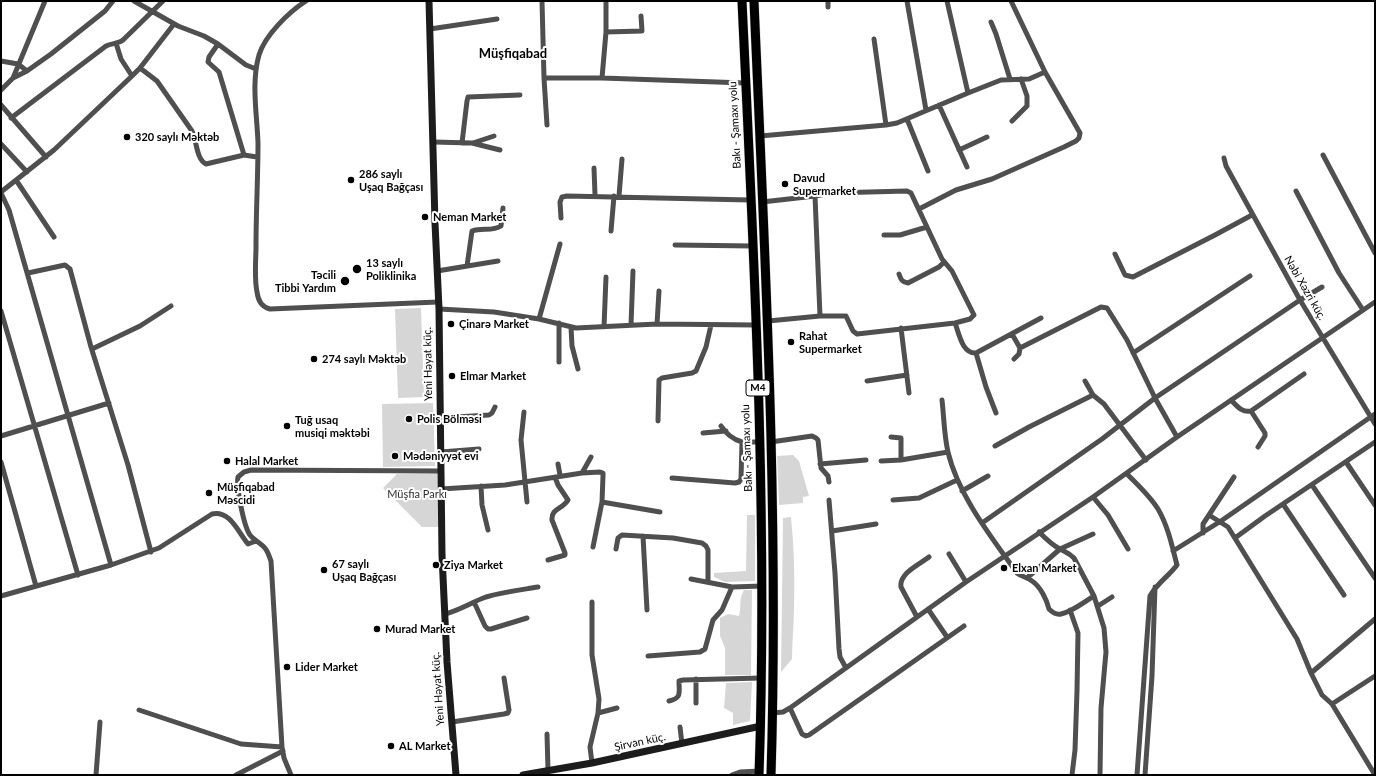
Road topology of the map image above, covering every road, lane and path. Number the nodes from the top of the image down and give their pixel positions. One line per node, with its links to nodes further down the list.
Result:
1 (45, 1): 25 (street)
2 (113, 1): 28 (street)
3 (134, 1): 14 (street)
4 (163, 1): 14 (street)
5 (306, 1): 27 (street)
6 (429, 1): 19 (street, Yeni Həyat küç.)
7 (542, 1): 32 (street)
8 (606, 1): 20 (street)
9 (742, 1): 36 (highway, Bakı - Şamaxı yolu / M4)
10 (754, 1): 49 (highway, M4)
11 (907, 1): 42 (street)
12 (947, 1): 38 (street)
13 (1011, 1): 29 (street)
14 (152, 11): 18 (street); 22 (street)
15 (641, 16): 20 (street)
16 (497, 19): 19 (street)
17 (991, 22): 34 (street)
18 (174, 24): 23 (street); 26 (street)
19 (430, 29): 51 (street, Yeni Həyat küç.)
20 (606, 32): 33 (street)
21 (874, 39): 47 (street)
22 (116, 43): 30 (street); 43 (street)
23 (218, 44): 27 (street); 57 (street)
24 (1, 61): 25 (street)
25 (18, 64): 28 (street); 31 (street)
26 (140, 68): 30 (street); 57 (street)
27 (256, 69): 60 (street)
28 (27, 71): 31 (street)
29 (1045, 72): 35 (street); 76 (street)
30 (132, 76): 59 (street)
31 (13, 78): 37 (street)
32 (544, 78): 33 (street); 46 (street)
33 (602, 78): 36 (street)
34 (1010, 79): 35 (street); 38 (street)
35 (1021, 79): 45 (street)
36 (745, 83): 73 (highway, Bakı - Şamaxı yolu / M4)
37 (1, 90)
38 (968, 93): 41 (street)
39 (520, 95): 52 (street)
40 (1, 105): 43 (street)
41 (940, 105): 42 (street); 56 (street)
42 (926, 110): 44 (street)
43 (11, 118): 59 (street)
44 (907, 119): 47 (street); 65 (street)
45 (1012, 121)
46 (547, 125)
47 (886, 125): 49 (street)
48 (494, 136): 53 (street)
49 (760, 136): 74 (highway, M4)
50 (987, 137): 56 (street)
51 (433, 142): 52 (street); 91 (street, Yeni Həyat küç.)
52 (462, 142): 53 (street)
53 (472, 143): 55 (street)
54 (1, 144): 66 (street)
55 (500, 150)
56 (959, 150): 63 (street)
57 (244, 155): 60 (street)
58 (1323, 155): 86 (street)
59 (46, 157): 66 (street)
60 (257, 157): 101 (street)
61 (1224, 158): 77 (street, Nəbi Xəzri küç.)
62 (622, 159): 71 (street)
63 (967, 167)
64 (594, 168): 70 (street)
65 (928, 171)
66 (27, 172): 67 (street)
67 (16, 180): 68 (street); 82 (street)
68 (1, 192): 93 (street)
69 (1296, 192): 103 (street)
70 (595, 195): 71 (street); 78 (street)
71 (616, 196): 73 (street); 80 (street)
72 (815, 196): 74 (street); 76 (street); 105 (street)
73 (750, 200): 85 (highway, Bakı - Şamaxı yolu / M4)
74 (762, 202): 108 (highway, M4)
75 (503, 208): 90 (street)
76 (919, 209): 79 (street)
77 (1252, 215): 87 (street); 99 (street, Nəbi Xəzri küç.)
78 (561, 218)
79 (927, 227): 81 (street); 89 (street)
80 (611, 231)
81 (884, 235)
82 (54, 237)
83 (560, 244): 107 (street)
84 (675, 245): 85 (street)
85 (753, 246): 114 (highway, Bakı - Şamaxı yolu / M4)
86 (1374, 251)
87 (1115, 254)
88 (498, 261): 90 (street)
89 (944, 262): 94 (street); 110 (street)
90 (467, 266): 91 (street)
91 (437, 271): 101 (street, Yeni Həyat küç.)
92 (633, 271): 112 (street)
93 (28, 273): 121 (street); 142 (street)
94 (900, 274)
95 (1250, 276): 123 (street)
96 (606, 277): 116 (street)
97 (1322, 287): 99 (street)
98 (659, 291): 111 (street)
99 (1300, 300): 119 (street, Nəbi Xəzri küç.); 133 (street)
100 (1375, 302): 103 (street)
101 (438, 305): 107 (street); 143 (street, Yeni Həyat küç.)
102 (171, 306): 121 (street)
103 (1363, 310): 119 (street)
104 (1, 311): 147 (street)
105 (820, 316): 108 (street); 117 (street)
106 (1041, 318): 118 (street)
107 (539, 319): 109 (street)
108 (768, 321): 156 (highway, M4)
109 (559, 323): 115 (street); 125 (street)
110 (955, 323): 117 (street); 122 (street)
111 (657, 324): 112 (street); 113 (street)
112 (631, 325): 116 (street)
113 (711, 325): 114 (street); 144 (street)
114 (756, 325): 155 (highway, Bakı - Şamaxı yolu / M4)
115 (571, 327): 116 (street); 126 (street)
116 (604, 327)
117 (901, 328): 128 (street)
118 (1012, 334): 120 (street); 122 (street)
119 (1322, 337): 135 (street); 141 (street, Nəbi Xəzri küç.)
120 (1020, 348): 123 (street); 124 (street)
121 (92, 349): 136 (street)
122 (976, 353): 140 (street)
123 (1133, 354): 133 (street)
124 (1014, 359)
125 (559, 362)
126 (578, 369)
127 (1304, 374): 138 (street)
128 (907, 375): 129 (street); 131 (street)
129 (867, 381)
130 (1085, 381): 132 (street)
131 (909, 393)
132 (1093, 395): 146 (street); 158 (street)
133 (1155, 398): 146 (street); 153 (street)
134 (942, 400): 162 (street)
135 (1231, 400): 138 (street); 153 (street)
136 (109, 403): 142 (street); 211 (street)
137 (496, 407): 143 (street)
138 (1251, 411): 159 (street)
139 (524, 412): 180 (street)
140 (996, 413)
141 (1373, 415): 145 (street, Nəbi Xəzri küç.); 196 (street)
142 (68, 416): 147 (street); 216 (street)
143 (440, 418): 161 (street, Yeni Həyat küç.)
144 (658, 421)
145 (1375, 424)
146 (1119, 425): 166 (street); 195 (street)
147 (34, 426): 151 (street); 217 (street)
148 (721, 426): 149 (street)
149 (726, 431): 150 (street); 154 (street)
150 (703, 433)
151 (1, 436)
152 (891, 437): 165 (street)
153 (1177, 437): 166 (street)
154 (742, 442): 155 (street); 178 (street)
155 (760, 442): 224 (highway, Bakı - Şamaxı yolu / M4)
156 (771, 442): 171 (street); 258 (highway, M4)
157 (1375, 442): 169 (street)
158 (995, 446)
159 (1258, 447)
160 (479, 449): 161 (street)
161 (440, 452): 172 (street, Yeni Həyat küç.)
162 (948, 452): 165 (street); 179 (street)
163 (591, 457): 173 (street)
164 (866, 460): 171 (street)
165 (901, 460): 167 (street)
166 (1146, 460): 174 (street)
167 (881, 461)
168 (1, 462): 223 (street)
169 (1346, 462): 182 (street); 192 (street)
170 (558, 464): 175 (street)
171 (820, 464): 181 (street)
172 (441, 471): 184 (street, Yeni Həyat küç.); 205 (street)
173 (582, 473): 175 (street); 190 (street)
174 (1127, 474): 186 (street); 210 (street)
175 (558, 476): 180 (street); 215 (street)
176 (988, 476): 185 (street)
177 (1234, 477): 194 (street)
178 (672, 478)
179 (957, 480): 185 (street); 188 (street)
180 (524, 482): 183 (street); 189 (street)
181 (829, 482)
182 (1312, 485): 191 (street); 219 (street)
183 (481, 486): 184 (street); 198 (street)
184 (441, 488): 238 (street, Yeni Həyat küç.)
185 (962, 491): 195 (street)
186 (1093, 497): 200 (street); 209 (street)
187 (829, 500): 199 (street)
188 (893, 500)
189 (527, 502)
190 (602, 502): 193 (street); 206 (street)
191 (1283, 504): 204 (street); 228 (street)
192 (1375, 505)
193 (660, 512)
194 (1209, 515): 196 (street); 201 (street)
195 (982, 522): 213 (street)
196 (1221, 522): 201 (street); 204 (street)
197 (876, 524): 199 (street)
198 (488, 530)
199 (832, 531): 245 (street)
200 (1039, 532): 208 (street); 213 (street)
201 (1203, 533): 210 (street)
202 (1093, 534): 208 (street)
203 (643, 536): 207 (street); 221 (street); 236 (street)
204 (1235, 538): 246 (street)
205 (256, 540): 211 (street); 265 (street)
206 (593, 547)
207 (616, 549)
208 (1060, 549): 218 (street); 230 (street)
209 (1128, 549)
210 (1173, 551): 225 (street)
211 (151, 552): 216 (street)
212 (949, 554): 222 (street)
213 (1004, 556): 218 (street); 222 (street)
214 (930, 557): 239 (street)
215 (548, 560)
216 (111, 565): 217 (street)
217 (78, 575): 223 (street)
218 (1027, 578): 237 (street)
219 (1375, 578)
220 (691, 579): 221 (street)
221 (708, 582): 227 (street)
222 (966, 582): 235 (street)
223 (36, 586): 229 (street)
224 (762, 586): 227 (street); 249 (highway, Bakı - Şamaxı yolu / M4)
225 (1155, 586): 279 (street); 280 (street)
226 (538, 587): 232 (street)
227 (732, 587): 244 (street)
228 (1344, 595)
229 (1, 596)
230 (1094, 596): 234 (street); 237 (street)
231 (1112, 597): 234 (street)
232 (474, 602): 238 (street); 240 (street)
233 (592, 602): 257 (street)
234 (1098, 606): 278 (street)
235 (928, 609): 239 (street); 243 (street)
236 (647, 610)
237 (1070, 610): 277 (street)
238 (445, 614): 260 (street, Yeni Həyat küç.)
239 (917, 617): 245 (street)
240 (527, 618)
241 (1375, 619): 246 (street)
242 (964, 626): 243 (street)
243 (947, 637): 255 (street)
244 (648, 656)
245 (846, 668): 255 (street)
246 (1311, 673): 253 (street)
247 (1375, 676): 253 (street)
248 (504, 678): 260 (street)
249 (761, 678): 250 (street); 261 (highway, Bakı - Şamaxı yolu / M4)
250 (696, 680): 251 (street); 252 (street)
251 (669, 701)
252 (696, 703)
253 (1332, 704): 281 (street)
254 (617, 708): 257 (street)
255 (790, 708): 258 (street)
256 (140, 710): 265 (street)
257 (598, 713): 266 (street)
258 (772, 714): 276 (highway, M4)
259 (100, 722): 270 (street)
260 (452, 722): 273 (street, Yeni Həyat küç.)
261 (761, 726): 264 (street, Şirvan küç.); 268 (highway, Bakı - Şamaxı yolu / M4)
262 (680, 727): 264 (street)
263 (546, 734): 267 (street)
264 (682, 744): 266 (street, Şirvan küç.)
265 (282, 749): 271 (street); 272 (street)
266 (592, 763): 267 (street, Şirvan küç.)
267 (548, 770): 269 (street, Şirvan küç.)
268 (760, 773): 275 (street)
269 (536, 774): 274 (street, Şirvan küç.)
270 (96, 775)
271 (236, 775)
272 (291, 775)
273 (456, 775)
274 (523, 775)
275 (732, 775)
276 (771, 775)
277 (1072, 775)
278 (1100, 775)
279 (1137, 775)
280 (1145, 775)
281 (1375, 775)

